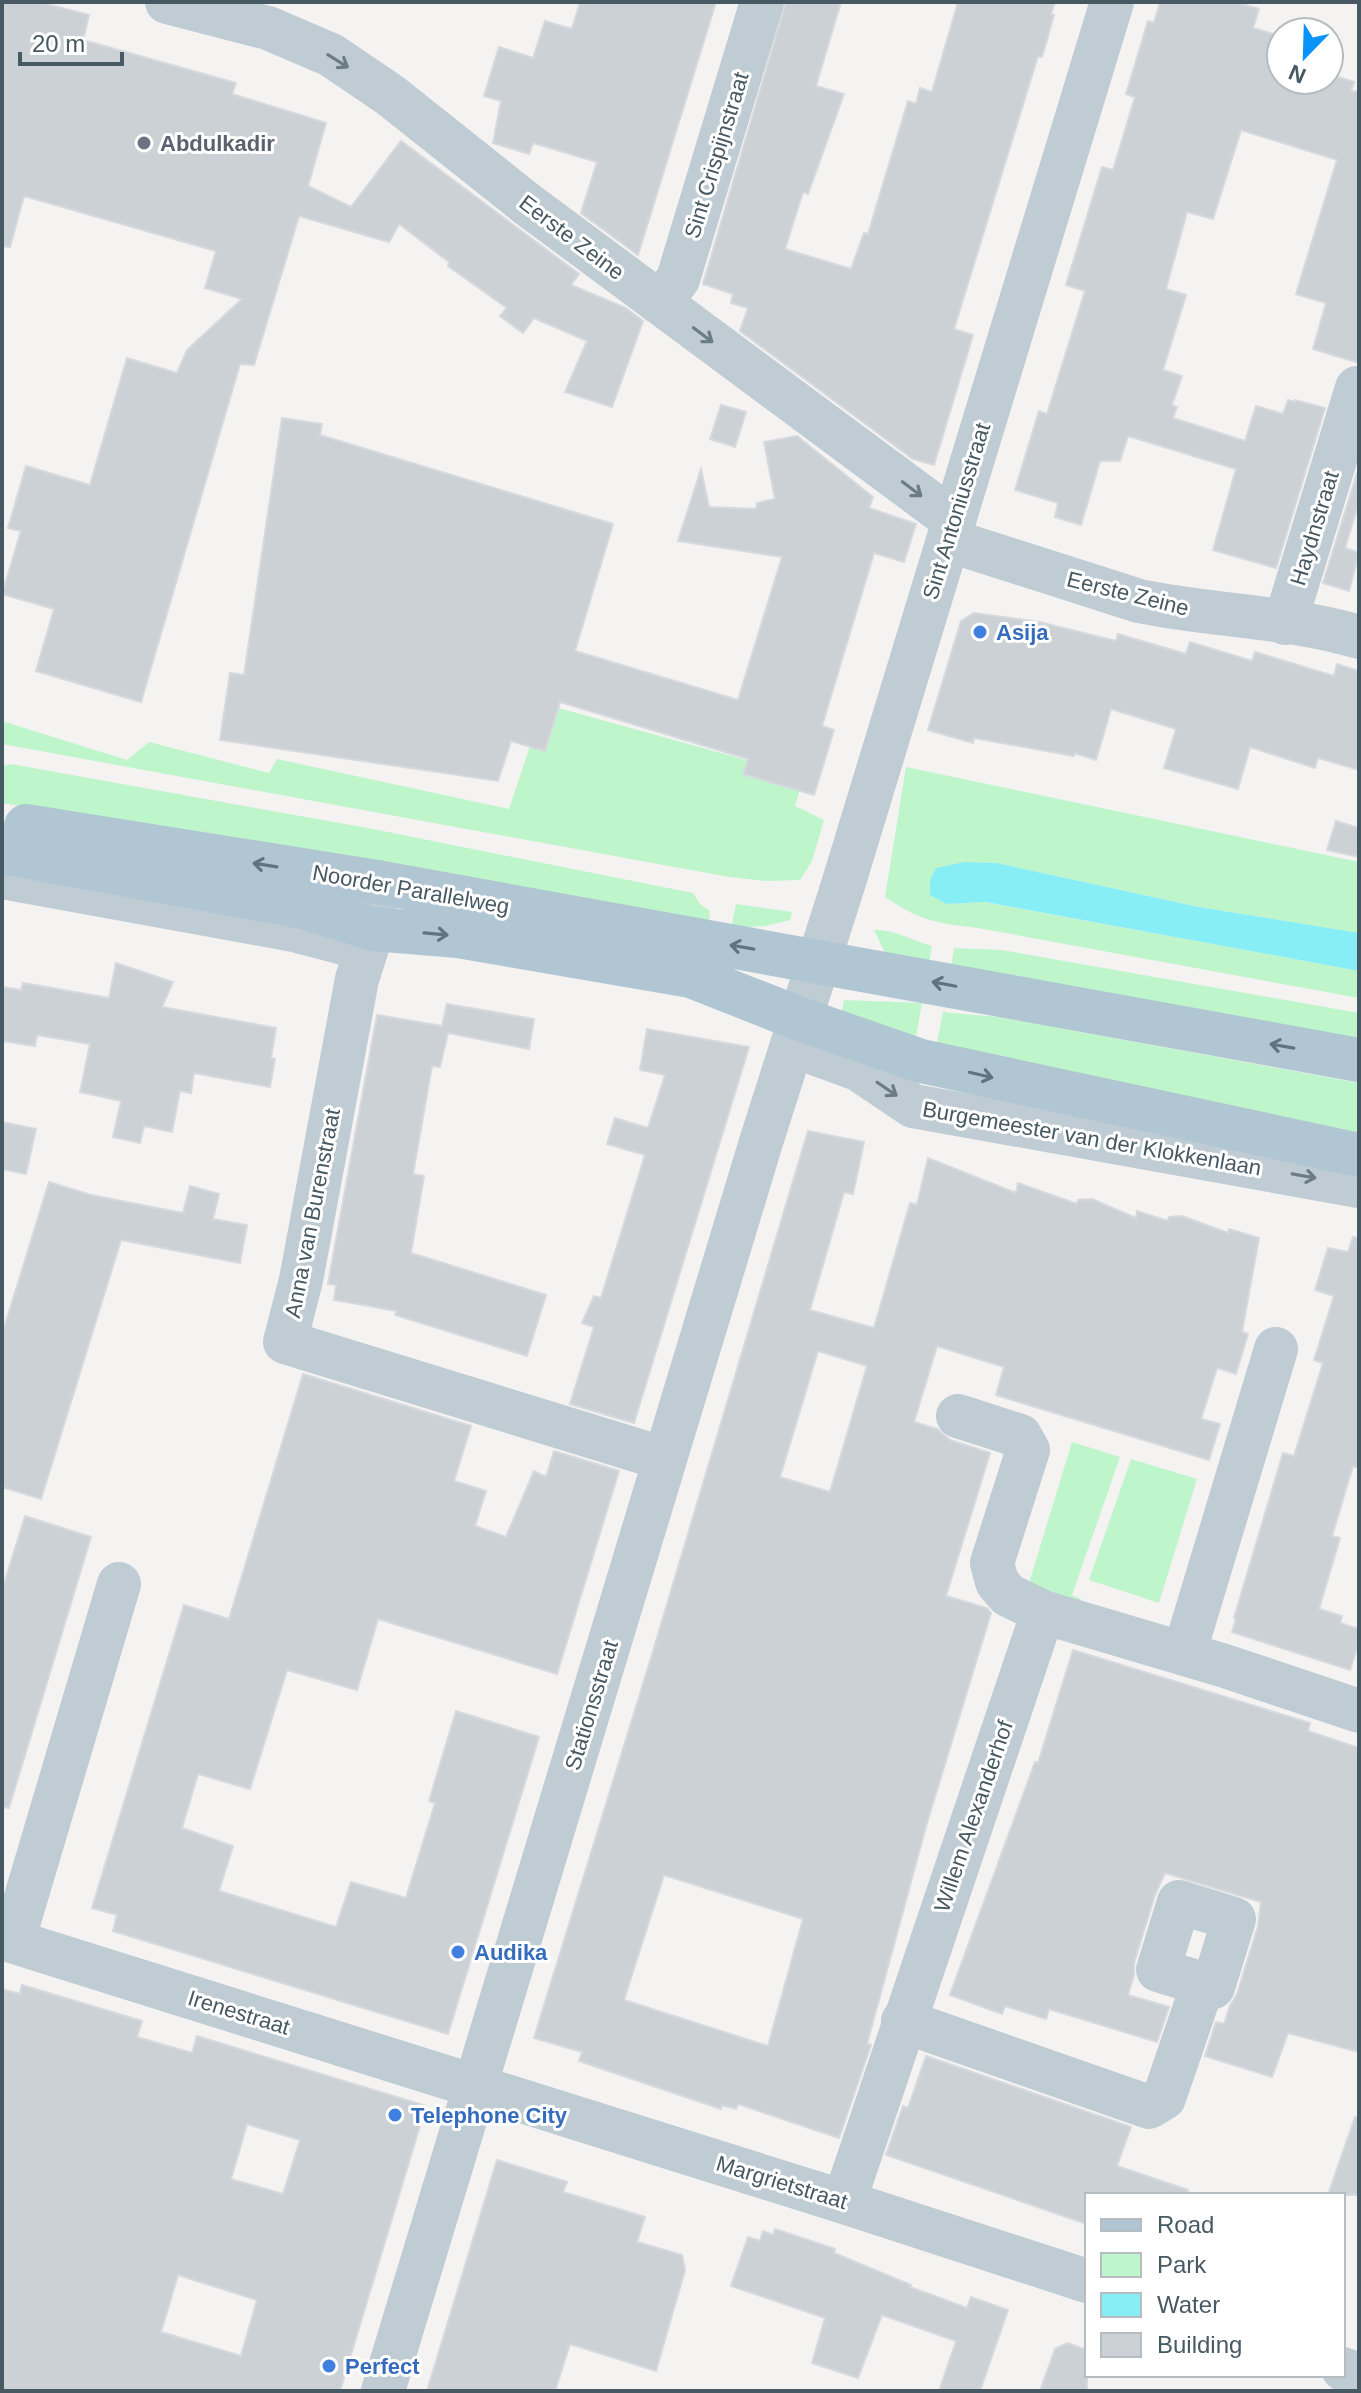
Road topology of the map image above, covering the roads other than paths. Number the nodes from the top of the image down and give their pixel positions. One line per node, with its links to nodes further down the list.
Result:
1 (167, 2): 4 (street, Eerste Zeine)
2 (762, 2): 5 (street, Sint Crispijnstraat)
3 (1112, 2): 7 (street, Sint Antoniusstraat)
4 (272, 15): 5 (street, Eerste Zeine, one-way to 5)
5 (660, 303): 7 (street, Eerste Zeine, one-way to 7)
6 (1357, 388): 8 (street, Haydnstraat)
7 (950, 530): 8 (street, Eerste Zeine); 15 (street, Sint Antoniusstraat)
8 (1285, 623): 9 (street, Eerste Zeine)
9 (1359, 637)
10 (2, 822): 13 (main road, Noorder Parallelweg, one-way to 10)
11 (2, 852): 14 (main road, Noorder Parallelweg)
12 (2, 877): 14 (street, Noorder Parallelweg)
13 (377, 882): 14 (street, Anna van Burenstraat); 15 (main road, Noorder Parallelweg, one-way to 13)
14 (370, 939): 16 (main road, Noorder Parallelweg, one-way to 16); 22 (street, Anna van Burenstraat)
15 (819, 960): 16 (street, Sint Antoniusstraat); 17 (main road, one-way to 15)
16 (796, 1032): 18 (main road, Burgemeester van der Klokkenlaan, one-way to 18); 19 (street, Burgemeester van der Klokkenlaan, one-way to 19); 22 (street, Stationsstraat)
17 (1359, 1060)
18 (1359, 1155)
19 (1359, 1186)
20 (1276, 1349): 25 (street)
21 (958, 1416): 24 (street)
22 (665, 1459): 30 (street, Stationsstraat)
23 (119, 1584): 27 (street)
24 (1043, 1612): 25 (street); 29 (street, Willem Alexanderhof)
25 (1184, 1654): 26 (street)
26 (1344, 1706)
27 (7, 1940): 30 (street, Irenestraat)
28 (1203, 1984): 29 (street)
29 (903, 2021): 31 (street, Willem Alexanderhof)
30 (476, 2086): 31 (street, Margrietstraat); 33 (street, Stationsstraat)
31 (844, 2202): 32 (street, Margrietstraat)
32 (1085, 2280)
33 (383, 2391)

